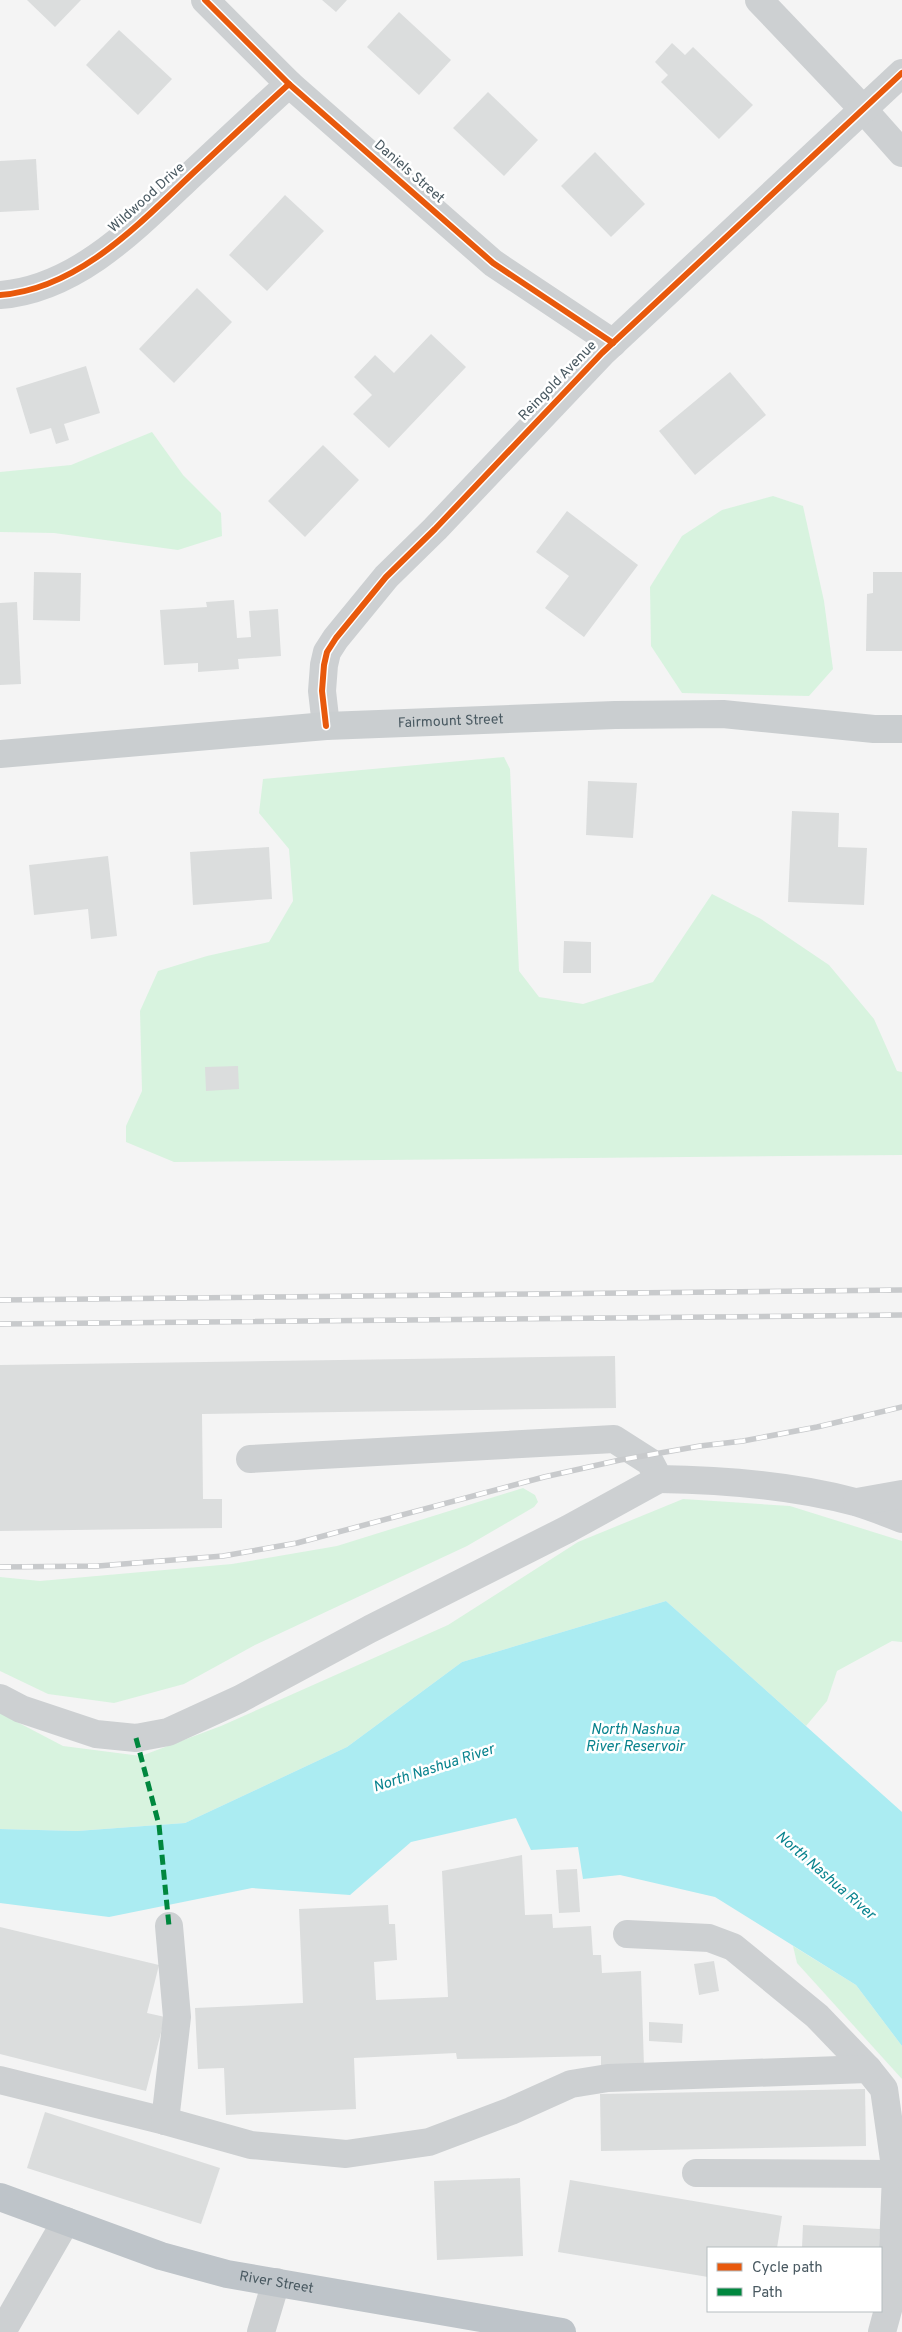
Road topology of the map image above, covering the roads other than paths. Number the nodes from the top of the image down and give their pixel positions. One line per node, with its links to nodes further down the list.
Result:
1 (205, 0): 4 (street, Daniels Street)
2 (759, 0): 5 (street)
3 (902, 73): 5 (street, Reingold Avenue)
4 (289, 84): 7 (street, Wildwood Drive); 8 (street, Daniels Street)
5 (862, 108): 6 (street); 8 (street, Reingold Avenue)
6 (902, 153)
7 (0, 295)
8 (613, 343): 9 (street, Reingold Avenue)
9 (326, 726): 10 (main road, Fairmount Street); 11 (main road, Fairmount Street)
10 (902, 729)
11 (0, 754)
12 (250, 1459): 13 (street)
13 (659, 1479): 15 (street); 17 (street)
14 (902, 1494): 15 (street)
15 (855, 1502): 16 (street)
16 (902, 1519)
17 (0, 1698)
18 (169, 1926): 22 (street)
19 (627, 1934): 20 (street)
20 (868, 2069): 22 (street); 24 (street)
21 (0, 2080): 22 (street)
22 (165, 2121)
23 (696, 2173): 24 (street)
24 (896, 2174): 32 (street)
25 (0, 2197): 26 (highway, River Street)
26 (66, 2221): 27 (highway, River Street); 29 (street)
27 (276, 2282): 28 (highway, River Street); 30 (street)
28 (528, 2329): 31 (highway, River Street)
29 (2, 2332)
30 (261, 2332)
31 (562, 2332)
32 (882, 2332)

